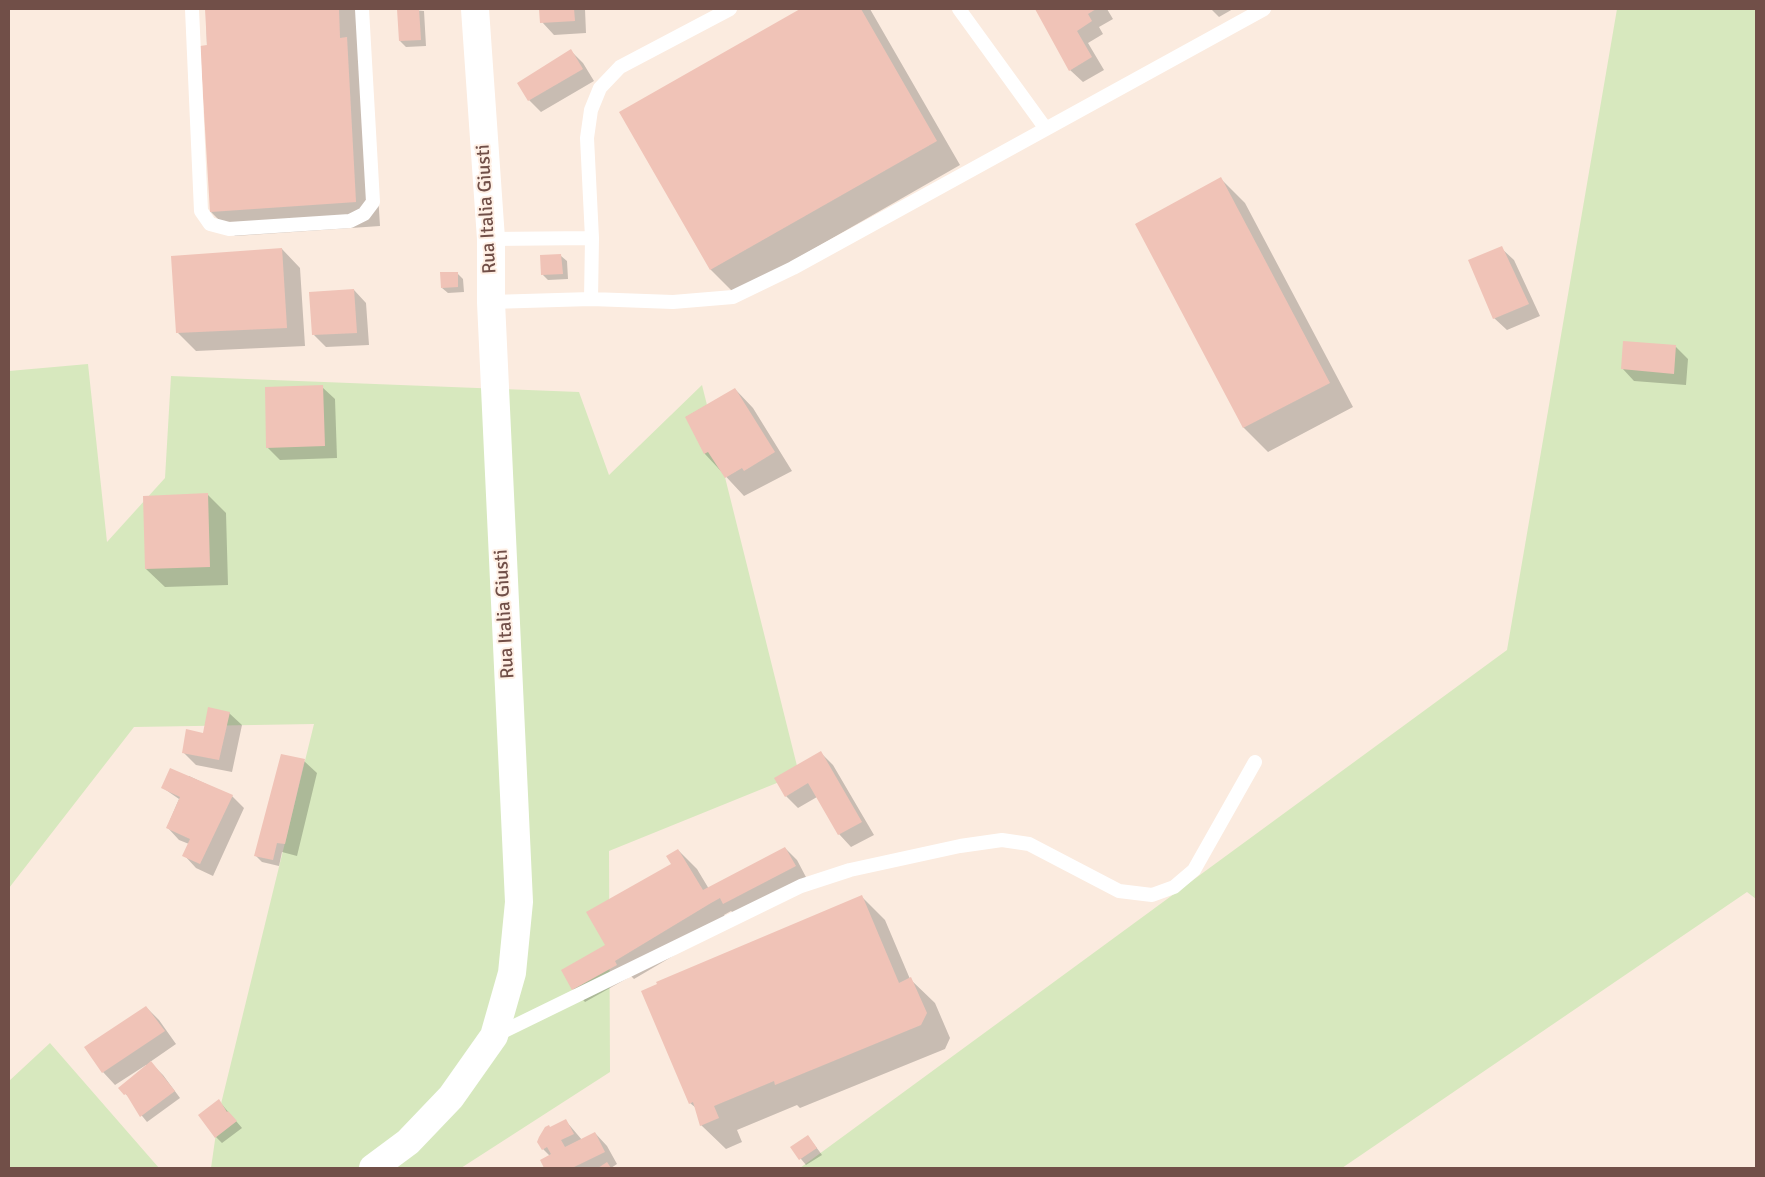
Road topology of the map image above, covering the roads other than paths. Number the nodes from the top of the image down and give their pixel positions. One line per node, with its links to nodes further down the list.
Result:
1 (192, 9): 2 (lane)
2 (362, 9)
3 (475, 9): 9 (street, Rua Italia Giusti)
4 (730, 9): 8 (lane)
5 (959, 9): 7 (lane)
6 (1264, 9): 7 (lane)
7 (1046, 129): 10 (lane)
8 (592, 238): 9 (lane); 10 (lane)
9 (491, 239): 11 (street, Rua Italia Giusti)
10 (591, 299): 11 (lane)
11 (491, 302): 13 (street, Rua Italia Giusti)
12 (1255, 762): 13 (lane)
13 (494, 1036): 14 (street, Rua Italia Giusti)
14 (373, 1168)

